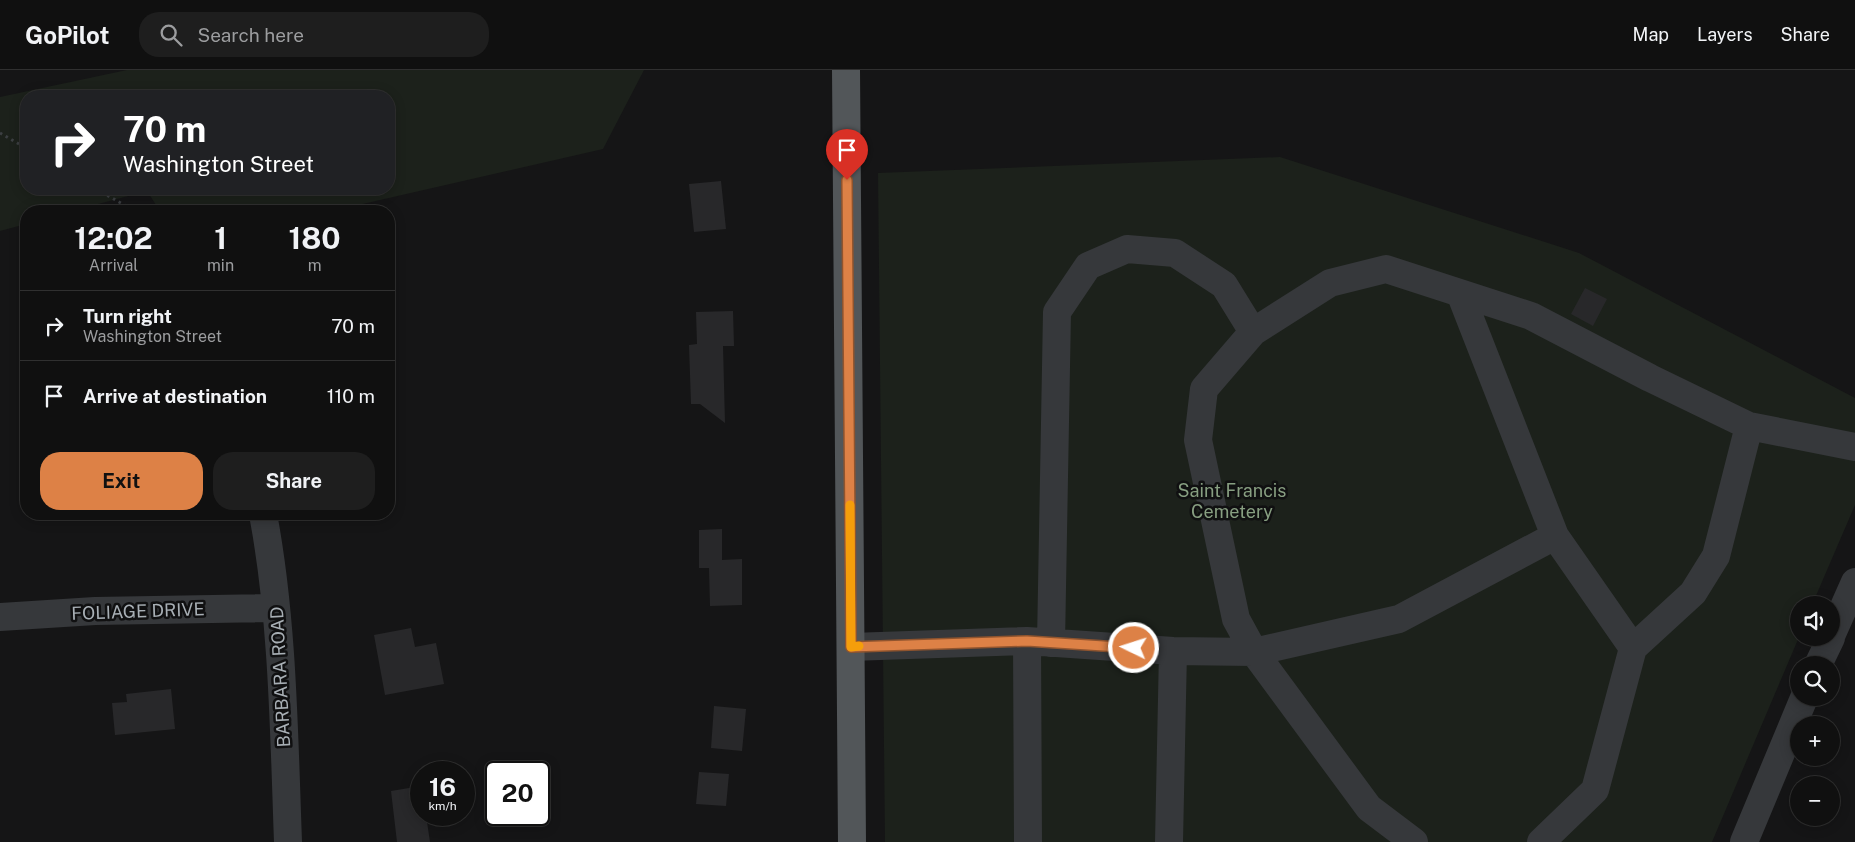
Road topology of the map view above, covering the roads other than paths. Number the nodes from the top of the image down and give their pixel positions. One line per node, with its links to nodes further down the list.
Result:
1 (846, 70): 13 (main road)
2 (1460, 293): 3 (street); 4 (street); 7 (street)
3 (1253, 332): 12 (street); 16 (street)
4 (1749, 426): 5 (street); 14 (street)
5 (1855, 447)
6 (264, 520): 9 (street, BARBARA ROAD)
7 (1555, 536): 14 (street); 16 (street)
8 (1855, 582): 10 (street)
9 (276, 608): 11 (street, FOLIAGE DRIVE); 18 (street, BARBARA ROAD)
10 (1840, 616)
11 (0, 617)
12 (1039, 642): 13 (street); 15 (street); 20 (street)
13 (851, 647): 19 (main road)
14 (1633, 648): 23 (street)
15 (1173, 651): 16 (street); 21 (street)
16 (1254, 652): 22 (street)
17 (1801, 706): 24 (street)
18 (288, 842)
19 (852, 842)
20 (1028, 842)
21 (1169, 842)
22 (1414, 842)
23 (1541, 842)
24 (1744, 842)

